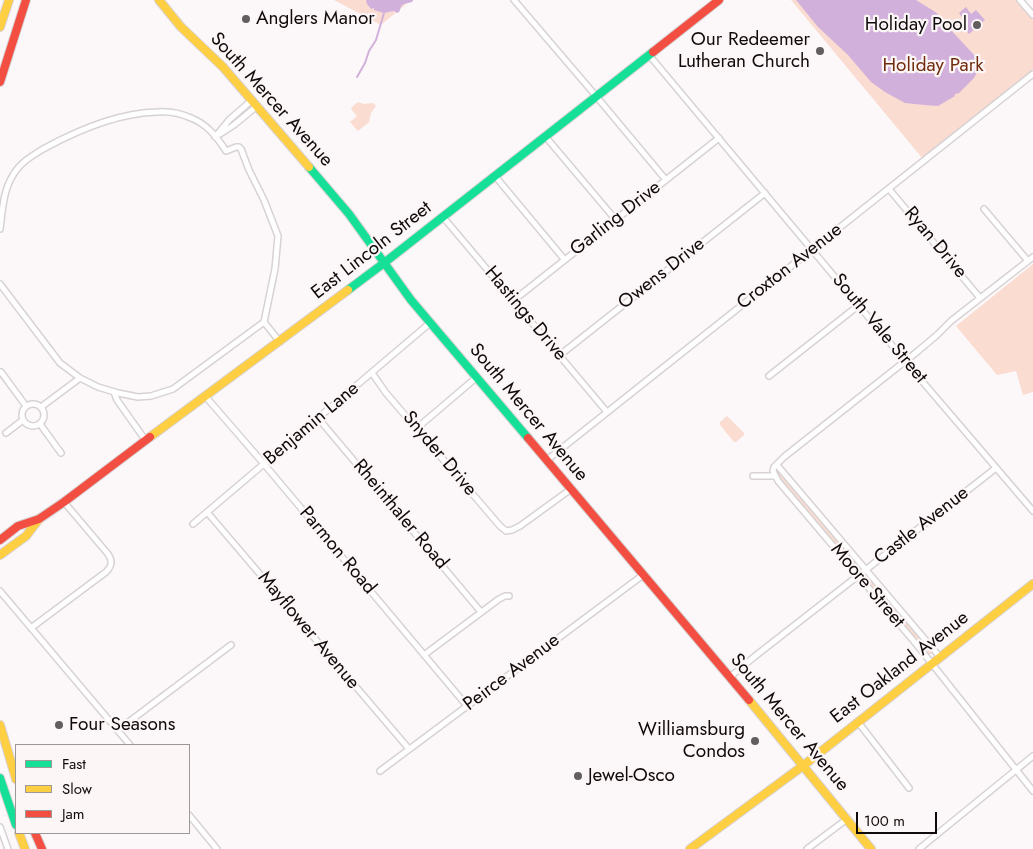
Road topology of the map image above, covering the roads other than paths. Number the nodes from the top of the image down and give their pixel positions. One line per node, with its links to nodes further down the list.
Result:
1 (9, 0): 8 (main road)
2 (26, 0): 11 (main road)
3 (158, 0): 13 (main road, South Mercer Avenue)
4 (514, 0): 12 (street)
5 (719, 0): 9 (main road, East Lincoln Street)
6 (1020, 0): 7 (street)
7 (1033, 15)
8 (0, 28)
9 (649, 55): 12 (main road, East Lincoln Street); 16 (street, South Vale Street)
10 (1033, 74): 19 (street, Croxton Avenue)
11 (0, 82)
12 (596, 96): 14 (main road, East Lincoln Street); 18 (street)
13 (254, 103): 15 (street); 29 (main road, South Mercer Avenue)
14 (545, 136): 17 (main road, East Lincoln Street); 23 (street)
15 (215, 137): 24 (street); 34 (street)
16 (718, 138): 18 (street, Garling Drive); 20 (street, South Vale Street)
17 (495, 176): 22 (main road, East Lincoln Street); 27 (street)
18 (666, 180): 23 (street, Garling Drive)
19 (889, 189): 25 (street, Croxton Avenue); 31 (street, Ryan Drive)
20 (765, 193): 25 (street, South Vale Street); 37 (street, Owens Drive)
21 (984, 209): 28 (street)
22 (443, 216): 29 (main road, East Lincoln Street); 32 (street, Hastings Drive)
23 (615, 219): 27 (street, Garling Drive)
24 (0, 229)
25 (813, 250): 33 (street, South Vale Street); 48 (street, Croxton Avenue)
26 (1033, 257): 28 (street)
27 (564, 259): 32 (street, Garling Drive)
28 (1028, 261): 31 (street)
29 (384, 263): 35 (main road, South Mercer Avenue); 36 (main road, East Lincoln Street)
30 (0, 284): 42 (street)
31 (980, 298): 38 (street)
32 (514, 300): 37 (street, Hastings Drive)
33 (859, 305): 38 (street, South Vale Street); 41 (street)
34 (264, 322): 36 (street); 44 (street)
35 (430, 322): 40 (street, Benjamin Lane); 43 (main road, South Mercer Avenue)
36 (280, 342): 45 (main road, East Lincoln Street)
37 (560, 355): 48 (street, Hastings Drive)
38 (906, 361): 58 (street); 59 (street, South Vale Street)
39 (1, 372): 46 (street)
40 (372, 373): 49 (street, Benjamin Lane); 52 (street, Snyder Drive)
41 (769, 376)
42 (80, 378): 44 (street); 47 (street)
43 (477, 378): 52 (street); 56 (main road, South Mercer Avenue)
44 (114, 392): 54 (street)
45 (206, 397): 54 (main road, East Lincoln Street); 57 (street, Parmon Road)
46 (26, 406): 47 (street); 50 (street)
47 (41, 408): 51 (street)
48 (607, 412): 56 (street, Croxton Avenue)
49 (318, 418): 57 (street, Benjamin Lane); 76 (street, Rheinthaler Road)
50 (23, 420): 51 (street); 53 (street)
51 (40, 424): 55 (street)
52 (417, 428): 62 (street, Snyder Drive)
53 (6, 433)
54 (146, 441): 63 (main road, East Lincoln Street)
55 (61, 453)
56 (547, 460): 62 (main road, South Mercer Avenue)
57 (264, 464): 65 (street, Benjamin Lane); 79 (street, Parmon Road)
58 (776, 465): 61 (street); 70 (street, Moore Street)
59 (996, 468): 64 (street, South Vale Street); 70 (street, Castle Avenue)
60 (753, 476): 61 (street)
61 (774, 476): 72 (street, Moore Street)
62 (571, 489): 71 (main road, South Mercer Avenue)
63 (64, 502): 66 (main road, East Lincoln Street); 77 (street)
64 (1033, 511)
65 (207, 512): 67 (street, Benjamin Lane); 88 (street, Mayflower Avenue)
66 (39, 519): 68 (main road, East Lincoln Street); 69 (main road, East Lincoln Street)
67 (193, 524)
68 (0, 540)
69 (0, 555)
70 (867, 570): 72 (street, Castle Avenue); 80 (street, Moore Street)
71 (643, 575): 82 (main road, South Mercer Avenue); 83 (street, Peirce Avenue)
72 (858, 576): 81 (street, Moore Street); 82 (street, Castle Avenue)
73 (1033, 584): 80 (main road, East Oakland Avenue)
74 (0, 591): 77 (street)
75 (509, 596): 76 (street)
76 (481, 612): 79 (street)
77 (32, 628): 86 (street)
78 (231, 645): 86 (street)
79 (424, 655): 83 (street, Parmon Road)
80 (940, 657): 81 (main road, East Oakland Avenue)
81 (932, 664): 84 (main road, East Oakland Avenue); 91 (street, Moore Street)
82 (730, 677): 90 (main road, South Mercer Avenue)
83 (467, 706): 88 (street, Peirce Avenue)
84 (858, 722): 90 (main road, East Oakland Avenue); 95 (street)
85 (0, 724): 93 (main road)
86 (118, 730): 87 (street)
87 (129, 744)
88 (409, 749): 92 (street, Peirce Avenue)
89 (1033, 756): 91 (street)
90 (804, 765): 98 (main road, South Mercer Avenue); 107 (main road, East Oakland Avenue)
91 (1016, 769): 96 (street, Moore Street); 110 (street)
92 (380, 771)
93 (15, 775)
94 (0, 778): 99 (main road)
95 (909, 788)
96 (1033, 791)
97 (190, 816): 106 (street)
98 (847, 819): 108 (street); 109 (main road, South Mercer Avenue)
99 (15, 822)
100 (0, 827): 103 (street)
101 (19, 834): 104 (main road)
102 (35, 834): 105 (main road)
103 (8, 849)
104 (25, 849)
105 (42, 849)
106 (217, 849)
107 (690, 849)
108 (806, 849)
109 (871, 849)
110 (919, 849)

